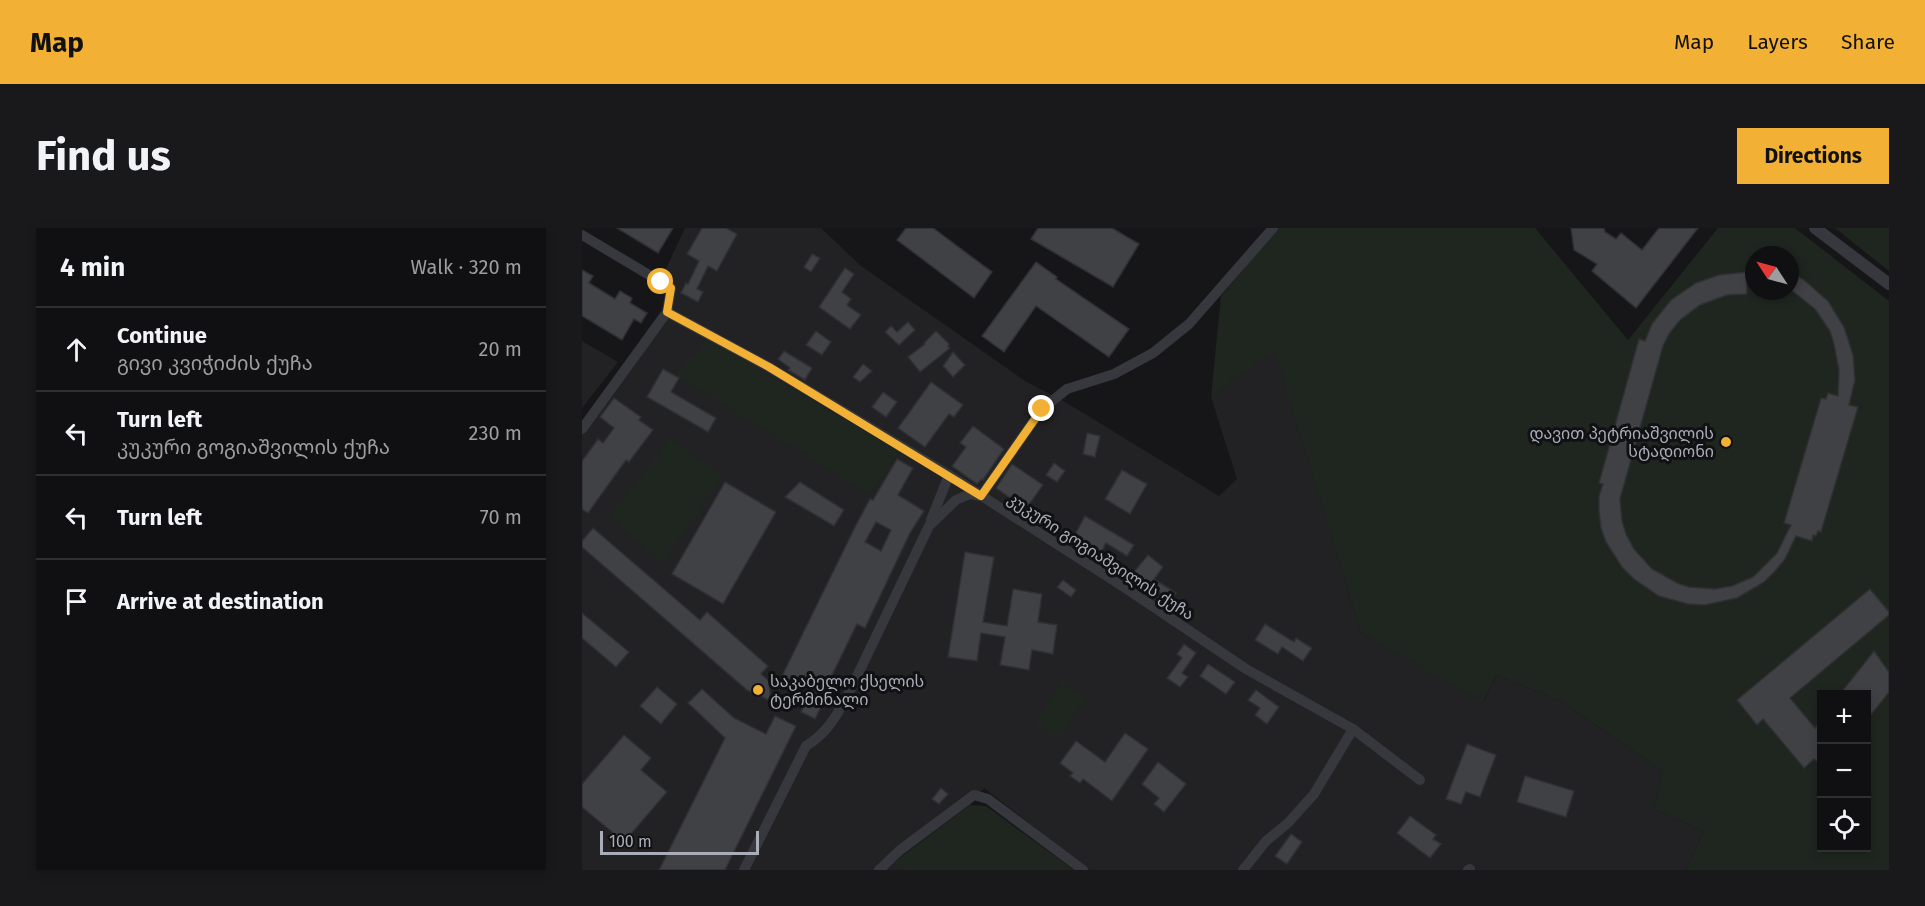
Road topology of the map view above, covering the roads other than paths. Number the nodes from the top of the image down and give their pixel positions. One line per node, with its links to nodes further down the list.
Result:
1 (1273, 228): 8 (street)
2 (1815, 228): 4 (street)
3 (582, 235): 5 (street)
4 (1889, 284)
5 (667, 312): 6 (street); 7 (street, კუკური გოგიაშვილის ქუჩა)
6 (582, 429)
7 (949, 476): 8 (street, კუკური გოგიაშვილის ქუჩა); 9 (street)
8 (981, 496): 9 (street); 10 (street, კუკური გოგიაშვილის ქუჩა)
9 (929, 526): 12 (street)
10 (1353, 729): 11 (street, კუკური გოგიაშვილის ქუჩა); 15 (street)
11 (1420, 780)
12 (744, 870)
13 (879, 870): 14 (street)
14 (1083, 870)
15 (1243, 870)

